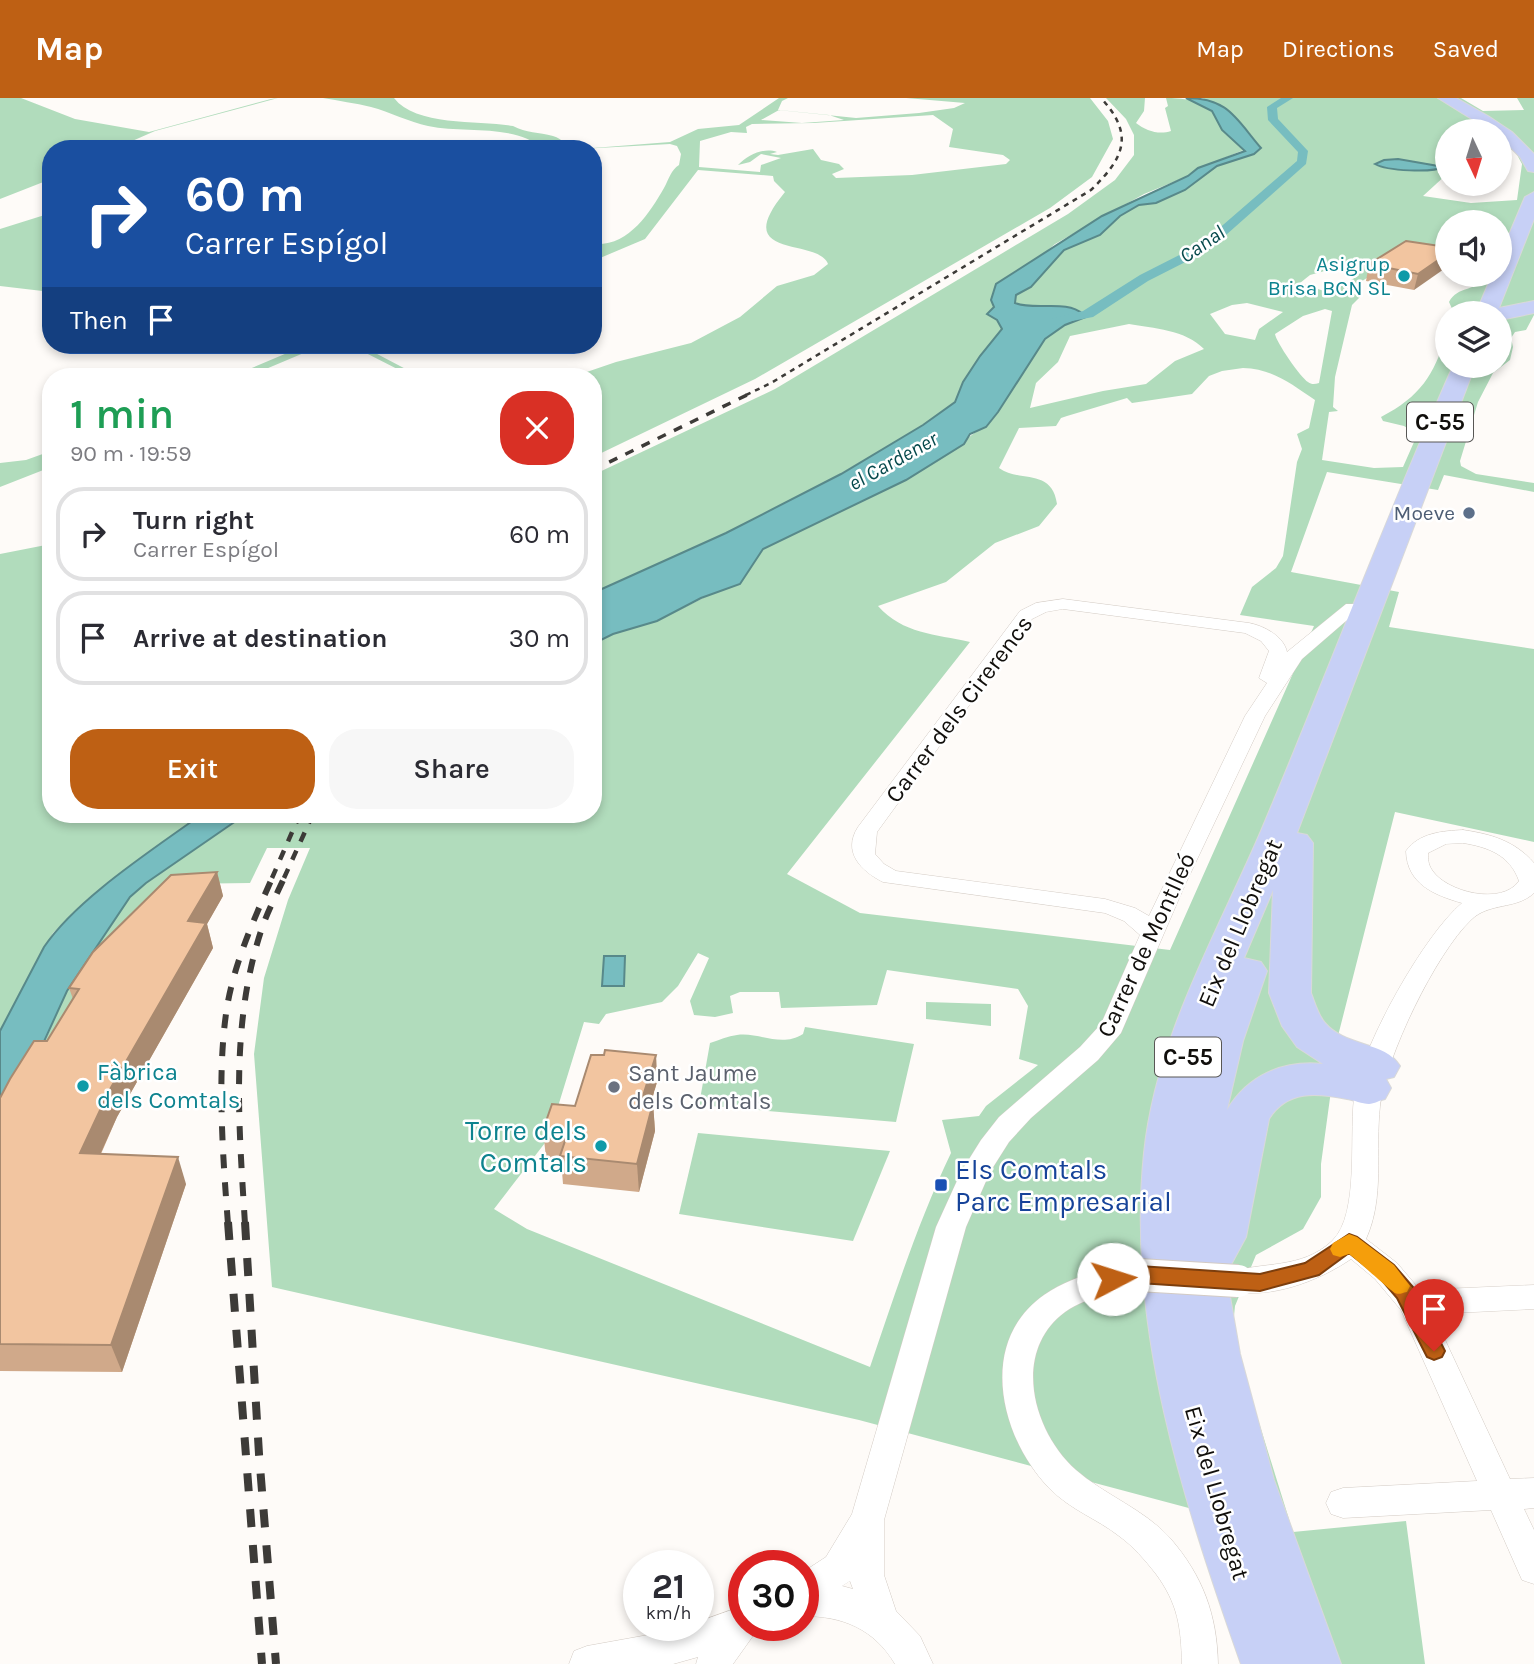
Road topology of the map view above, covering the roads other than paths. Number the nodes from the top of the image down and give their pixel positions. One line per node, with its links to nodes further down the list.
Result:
1 (1445, 98): 4 (highway)
2 (1451, 98): 3 (highway)
3 (1534, 155)
4 (1534, 167)
5 (1534, 197): 7 (highway)
6 (1534, 221): 8 (highway)
7 (1491, 301)
8 (1503, 301)
9 (1534, 307): 10 (highway)
10 (1512, 311)
11 (1459, 378): 44 (highway, Eix del Llobregat / C-55)
12 (1471, 378): 15 (highway, Eix del Llobregat / C-55)
13 (1352, 608): 14 (street, Carrer de Montlleó)
14 (1265, 701): 17 (street, Carrer de Montlleó); 21 (street, Carrer dels Cirerencs)
15 (1294, 843): 24 (highway); 27 (highway, Eix del Llobregat / C-55)
16 (1527, 863): 18 (street); 19 (street)
17 (1173, 887): 21 (street, Carrer dels Cirerencs); 23 (street, Carrer de Montlleó)
18 (1449, 892): 19 (street); 22 (street)
19 (1502, 899): 20 (street); 22 (street)
20 (1534, 900)
21 (1105, 906): 23 (street, Carrer dels Cirerencs)
22 (1460, 918): 25 (street)
23 (1153, 936): 33 (street, Carrer de Montlleó)
24 (1315, 1060): 25 (highway); 27 (highway)
25 (1374, 1077): 26 (street)
26 (1349, 1242): 27 (street); 29 (street)
27 (1220, 1277): 43 (street, bridge); 45 (highway, Eix del Llobregat / C-55)
28 (1534, 1297): 29 (street)
29 (1413, 1303): 31 (street)
30 (1534, 1493): 31 (street)
31 (1500, 1494): 32 (street); 34 (street)
32 (1343, 1503)
33 (867, 1520): 35 (street, Carrer de Montlleó); 37 (street, Carrer de Montlleó)
34 (1534, 1568)
35 (819, 1581)
36 (819, 1598): 37 (street)
37 (882, 1622): 42 (street)
38 (728, 1629): 40 (street)
39 (728, 1640): 41 (street)
40 (601, 1663)
41 (714, 1664)
42 (915, 1664)
43 (1200, 1664)
44 (1272, 1664)
45 (1310, 1664)

